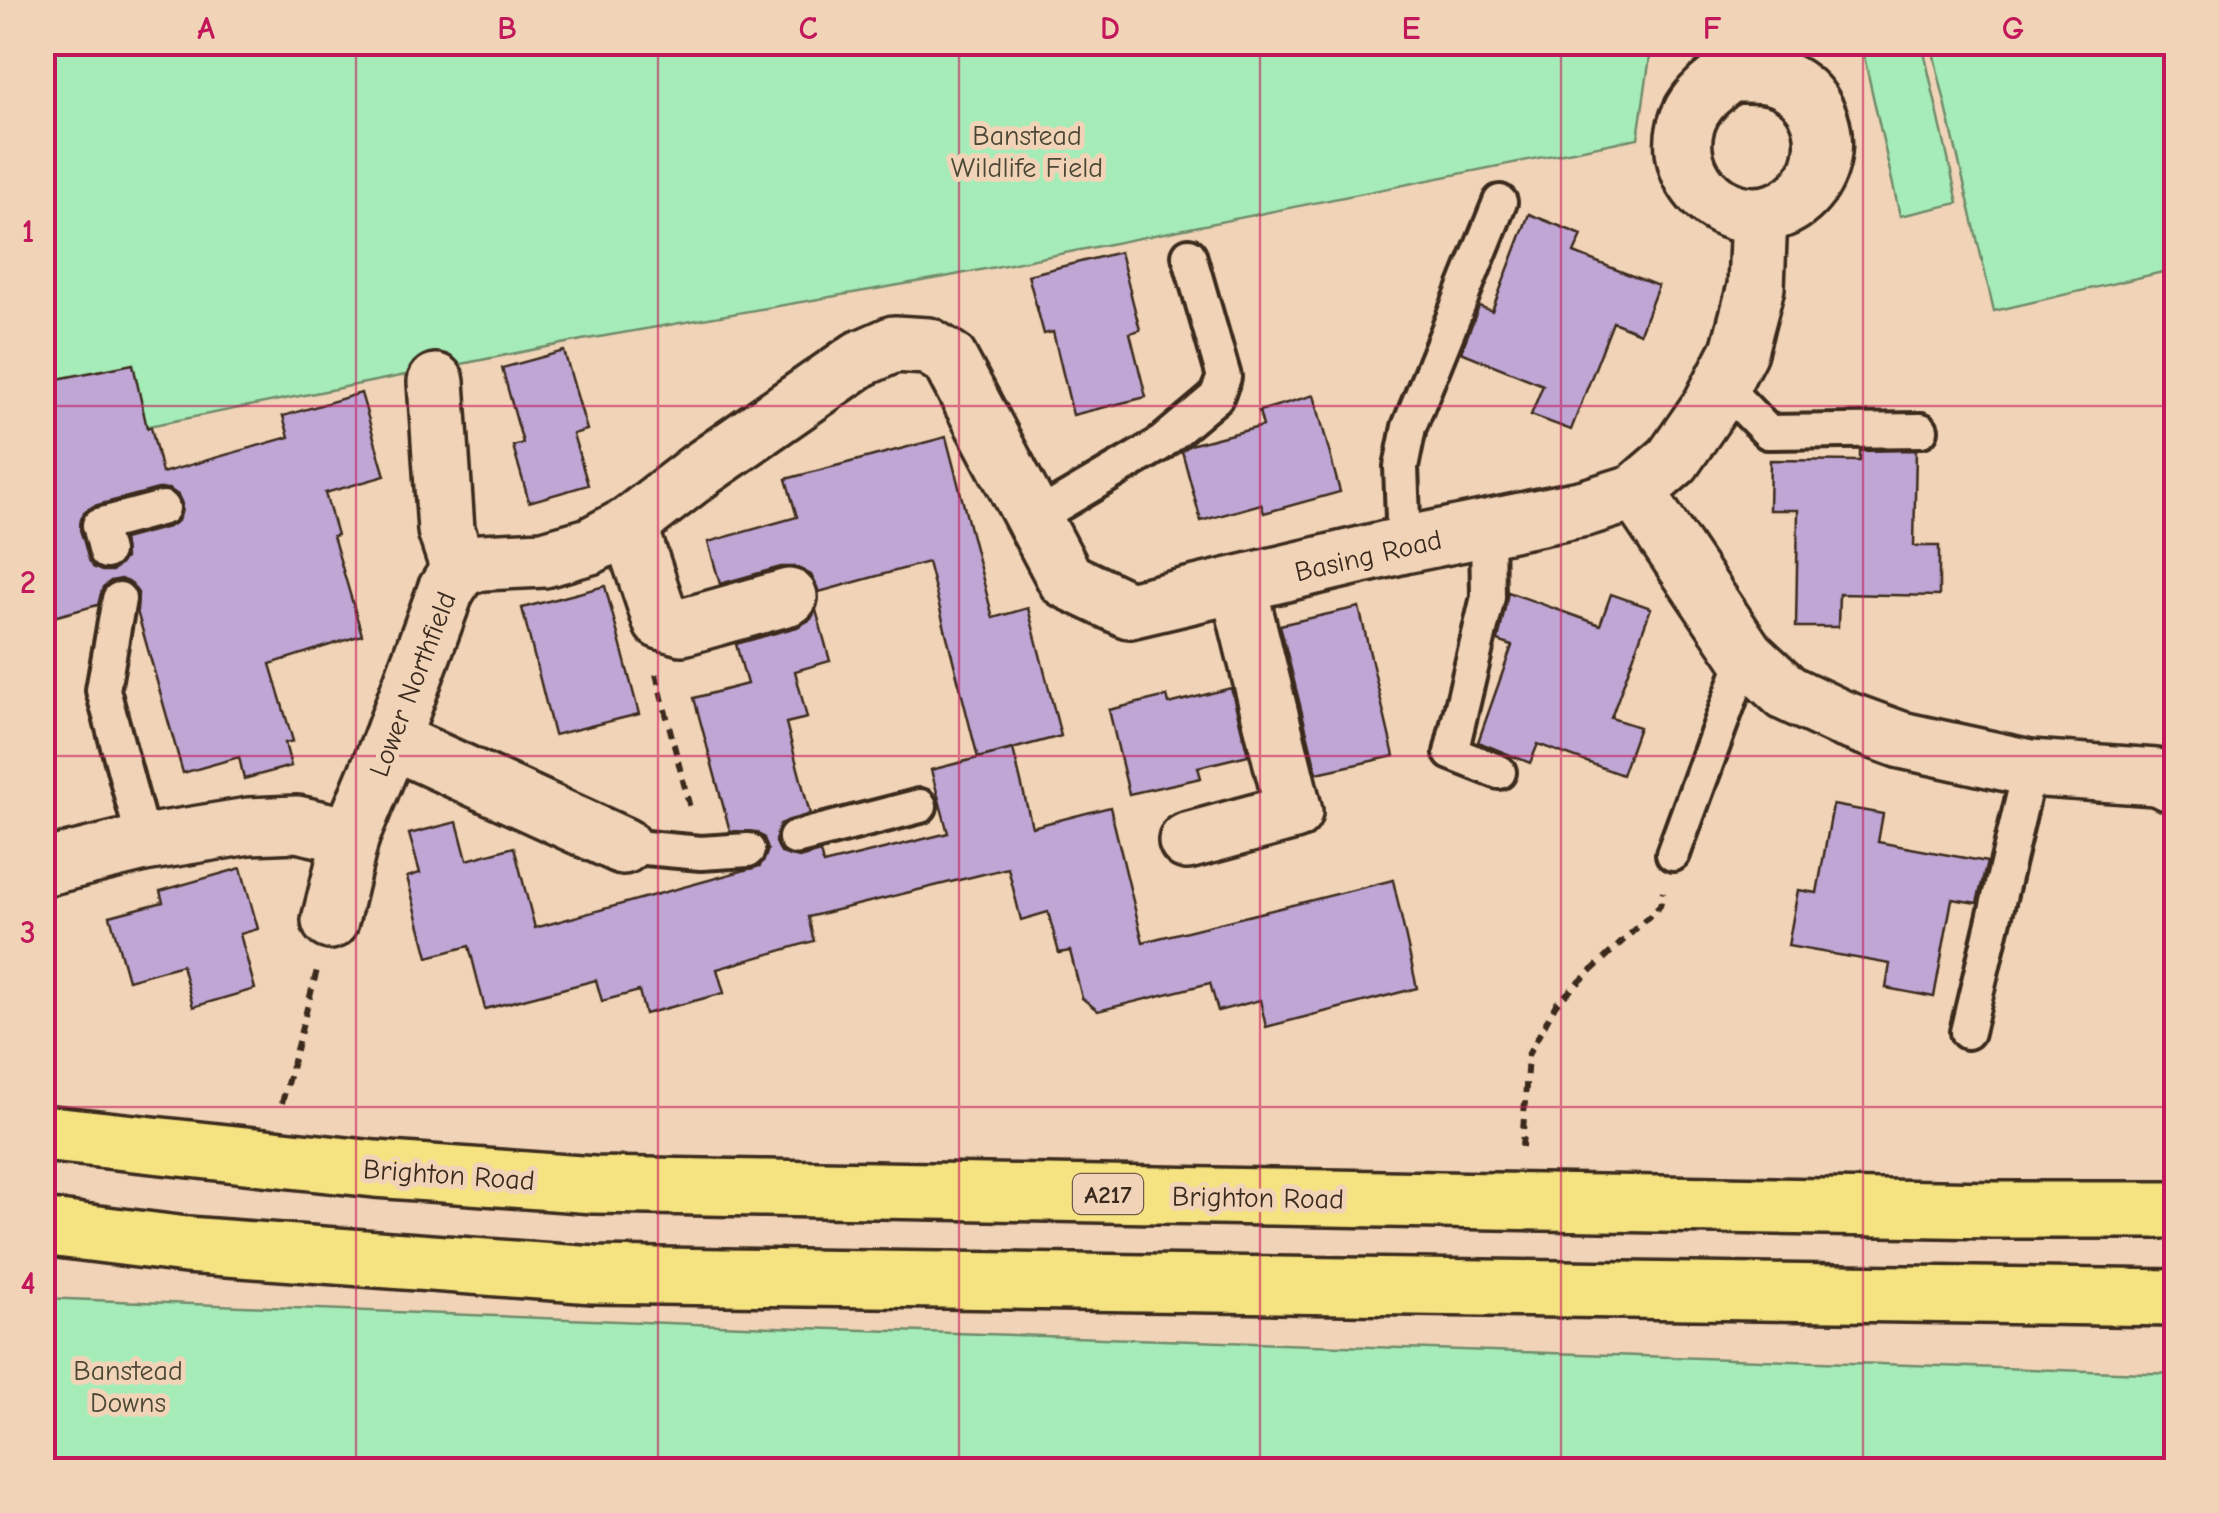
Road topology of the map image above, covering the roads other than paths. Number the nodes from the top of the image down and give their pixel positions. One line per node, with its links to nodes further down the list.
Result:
1 (1724, 58): 3 (street); 3 (street)
2 (1500, 202): 14 (lane)
3 (1759, 216): 7 (street, Basing Road)
4 (1188, 255): 11 (lane)
5 (928, 346): 11 (street, Basing Road); 12 (street, Lower Northfield)
6 (436, 382): 16 (street)
7 (1722, 385): 8 (lane); 9 (street, Basing Road)
8 (1921, 430)
9 (1636, 492): 13 (street, Basing Road); 20 (street)
10 (163, 508): 15 (lane)
11 (1032, 520): 17 (street, Basing Road)
12 (629, 525): 16 (street, Lower Northfield); 18 (street)
13 (1487, 528): 14 (street, Basing Road); 23 (lane)
14 (1404, 545): 17 (street, Basing Road)
15 (106, 552)
16 (459, 569): 21 (street, Lower Northfield)
17 (1238, 586): 28 (street)
18 (789, 597)
19 (119, 600): 29 (lane)
20 (1746, 655): 22 (street); 32 (lane)
21 (391, 740): 26 (street, Lower Northfield); 30 (street)
22 (2030, 768): 24 (street); 35 (lane)
23 (1499, 772)
24 (2176, 785)
25 (920, 806): 27 (lane)
26 (351, 836): 29 (street); 34 (street, Lower Northfield)
27 (796, 838)
28 (1187, 841)
29 (144, 843): 33 (street)
30 (623, 846): 31 (lane)
31 (748, 850)
32 (1673, 854)
33 (42, 868)
34 (330, 921)
35 (1968, 1032)
36 (42, 1133): 37 (highway, Brighton Road / A217)
37 (2176, 1210)
38 (42, 1227): 39 (highway)
39 (2176, 1298)

